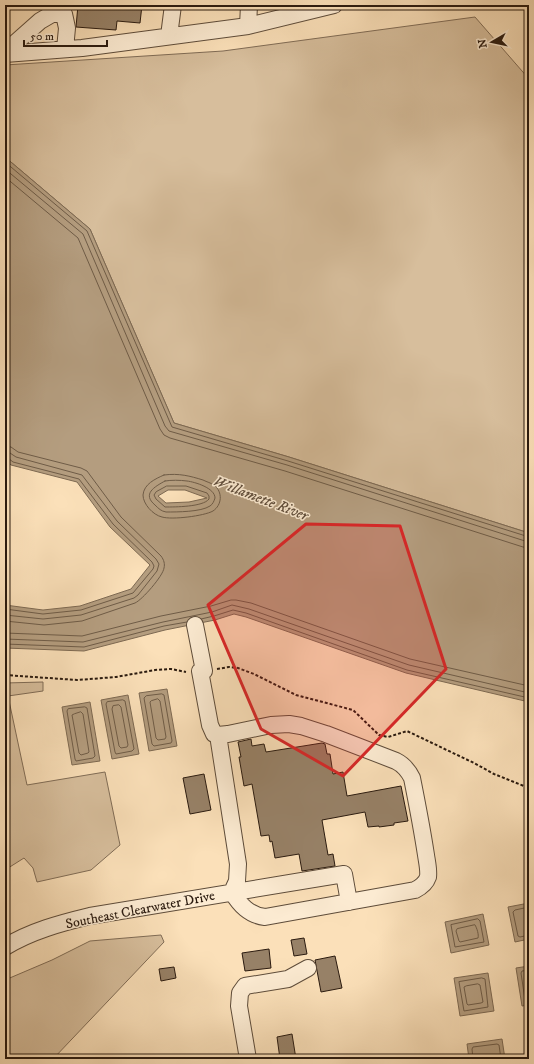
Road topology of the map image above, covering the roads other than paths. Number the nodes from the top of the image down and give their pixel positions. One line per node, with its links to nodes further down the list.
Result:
1 (173, 5): 5 (lane)
2 (249, 5): 4 (lane)
3 (334, 5): 4 (lane)
4 (248, 26): 5 (lane)
5 (169, 36): 6 (lane)
6 (66, 49): 7 (lane); 7 (lane)
7 (5, 53)
8 (195, 625): 9 (lane)
9 (218, 735): 10 (lane); 11 (lane)
10 (232, 892): 11 (lane); 11 (lane, Southeast Clearwater Drive); 12 (lane, Southeast Clearwater Drive)
11 (349, 902)
12 (5, 947)
13 (308, 968): 14 (lane)
14 (248, 1059)

